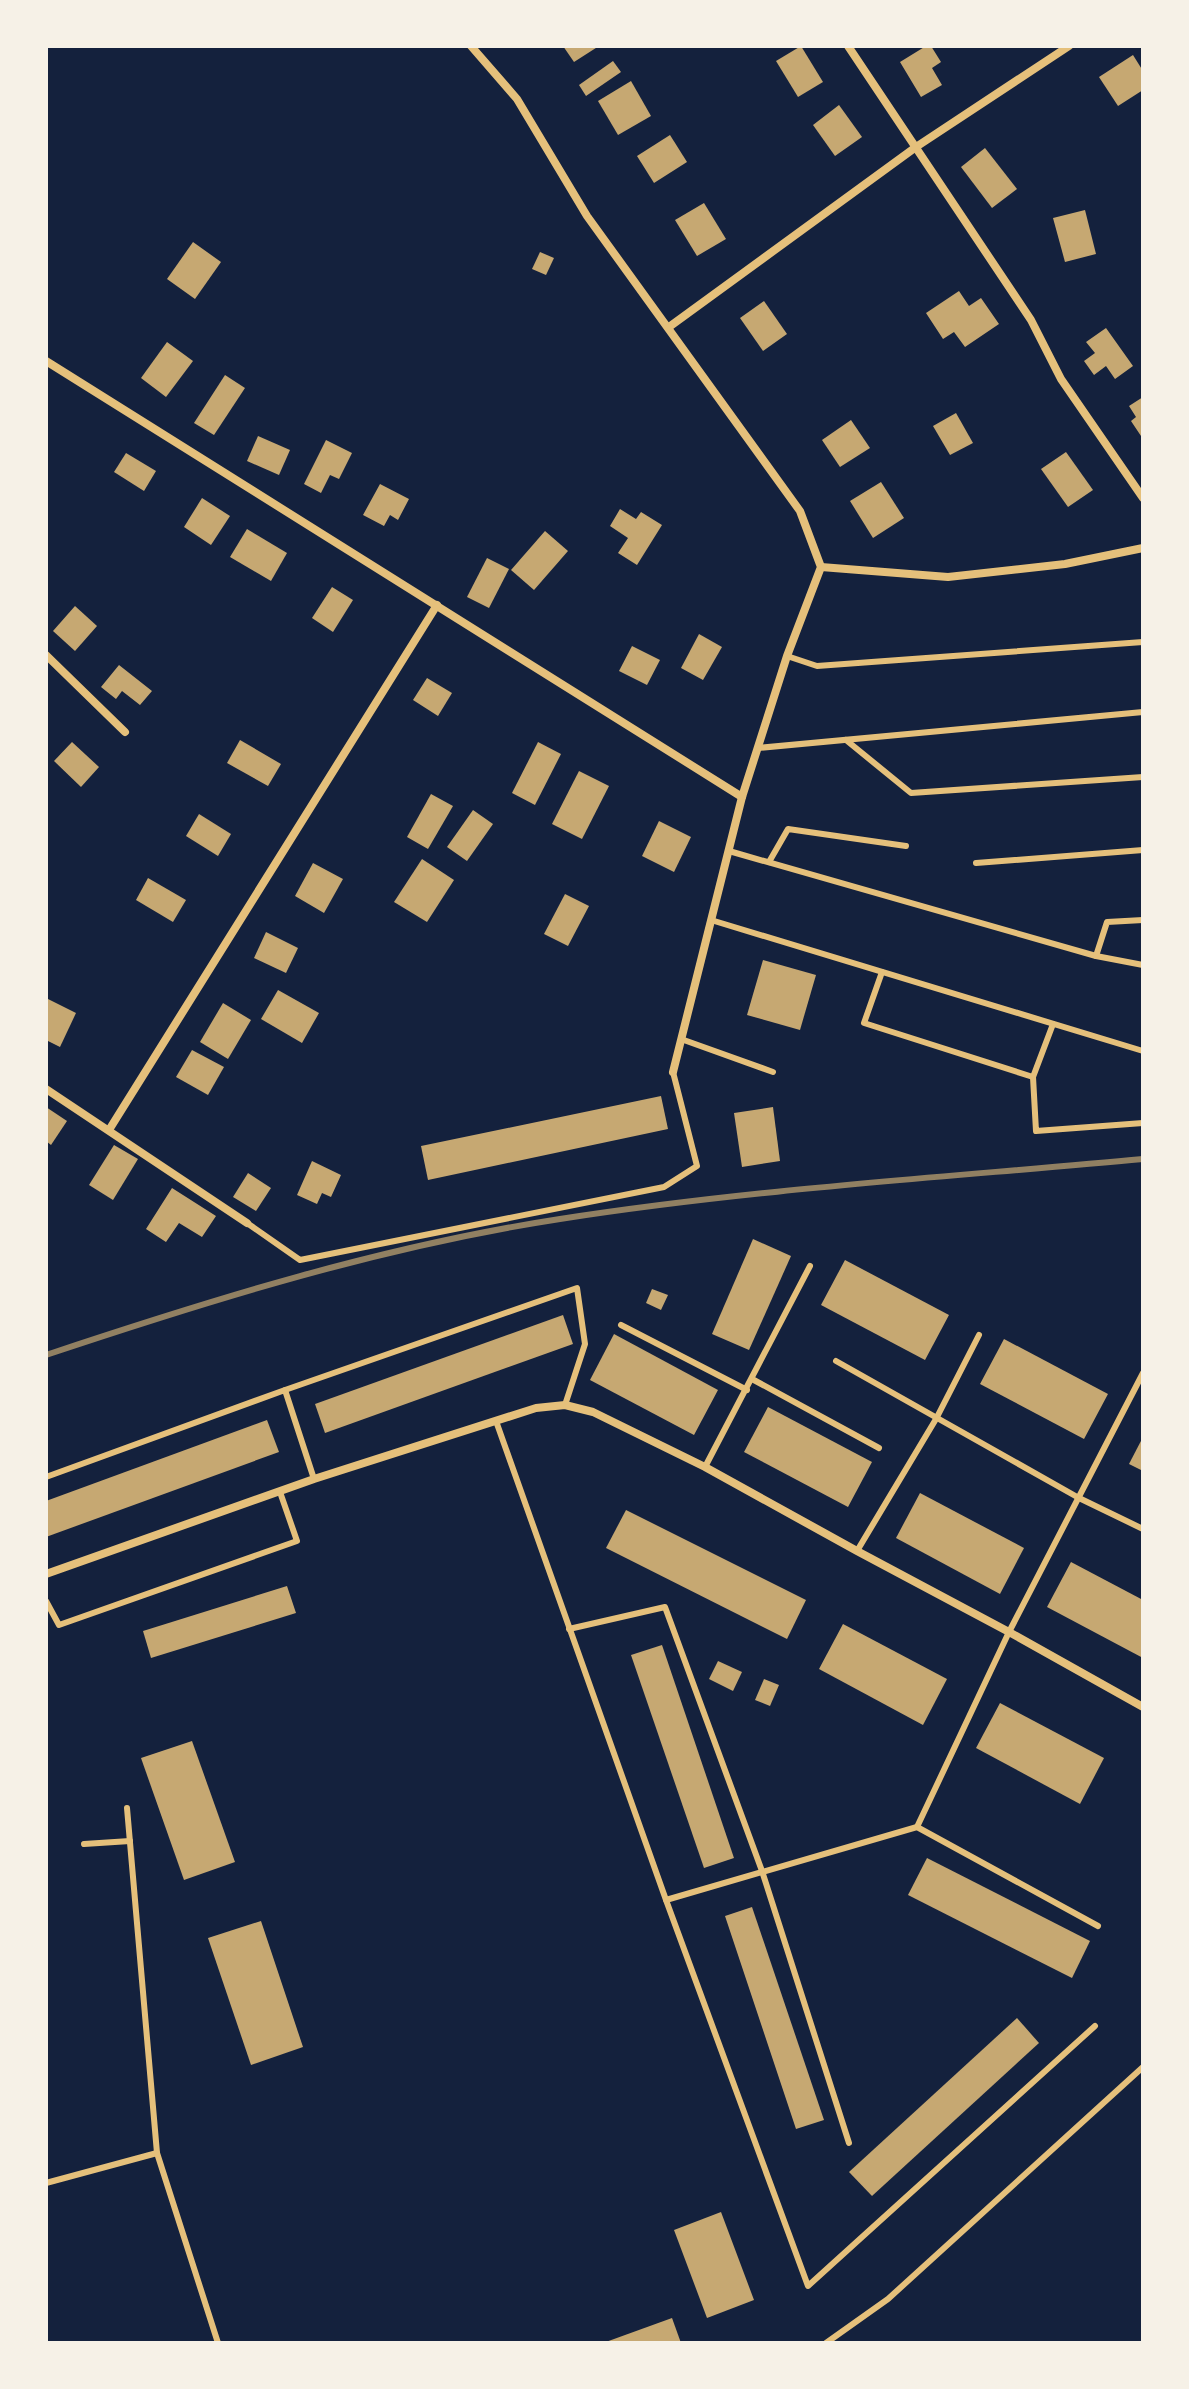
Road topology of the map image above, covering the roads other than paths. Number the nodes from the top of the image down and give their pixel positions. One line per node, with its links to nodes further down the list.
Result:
1 (471, 46): 5 (street)
2 (848, 46): 4 (street)
3 (1069, 46): 4 (street)
4 (916, 147): 5 (street); 7 (street)
5 (669, 327): 9 (street)
6 (46, 361): 10 (street)
7 (1143, 498)
8 (1142, 548): 9 (street)
9 (821, 567): 13 (street)
10 (437, 605): 19 (street); 38 (street)
11 (1143, 642): 13 (lane)
12 (46, 655): 15 (street)
13 (787, 656): 17 (street)
14 (1143, 712): 16 (lane)
15 (125, 732)
16 (846, 740): 17 (lane); 18 (lane)
17 (758, 748): 19 (street)
18 (1143, 777)
19 (742, 797): 22 (street)
20 (906, 846): 23 (lane)
21 (1143, 850): 24 (lane)
22 (729, 851): 23 (lane); 25 (street)
23 (769, 862): 27 (lane)
24 (976, 863)
25 (711, 920): 29 (lane); 31 (street)
26 (1143, 920): 27 (lane)
27 (1096, 956): 28 (lane)
28 (1143, 965)
29 (882, 972): 30 (lane); 35 (lane)
30 (1053, 1024): 32 (lane); 35 (lane)
31 (681, 1039): 33 (street); 34 (lane)
32 (1143, 1051)
33 (673, 1072): 39 (lane)
34 (773, 1072)
35 (1033, 1077): 37 (lane)
36 (46, 1089): 38 (street)
37 (1143, 1123)
38 (109, 1130): 39 (street)
39 (247, 1223)
40 (810, 1266): 45 (lane)
41 (621, 1325): 47 (lane)
42 (979, 1335): 49 (lane)
43 (836, 1361): 49 (lane)
44 (1143, 1373): 56 (lane)
45 (752, 1379): 47 (lane); 51 (lane)
46 (285, 1390): 48 (lane); 53 (lane); 54 (lane)
47 (747, 1390): 52 (lane)
48 (565, 1405): 50 (street); 52 (street)
49 (936, 1419): 56 (lane); 58 (lane)
50 (496, 1421): 54 (street); 61 (lane)
51 (879, 1448)
52 (705, 1467): 58 (street)
53 (46, 1477)
54 (314, 1479): 55 (street)
55 (280, 1492): 59 (street); 60 (lane)
56 (1079, 1498): 57 (lane); 62 (lane)
57 (1143, 1529)
58 (857, 1551): 62 (street)
59 (46, 1574)
60 (46, 1601)
61 (569, 1629): 68 (lane); 69 (lane)
62 (1009, 1632): 63 (street); 65 (lane)
63 (1143, 1707)
64 (127, 1808): 66 (lane)
65 (917, 1827): 68 (lane); 70 (lane)
66 (130, 1841): 67 (lane); 74 (lane)
67 (84, 1844)
68 (762, 1871): 69 (lane); 73 (lane)
69 (666, 1900): 71 (lane)
70 (1098, 1926)
71 (1095, 2026)
72 (1143, 2067): 77 (lane)
73 (849, 2143)
74 (157, 2153): 75 (lane); 76 (lane)
75 (46, 2183)
76 (218, 2343)
77 (826, 2343)

